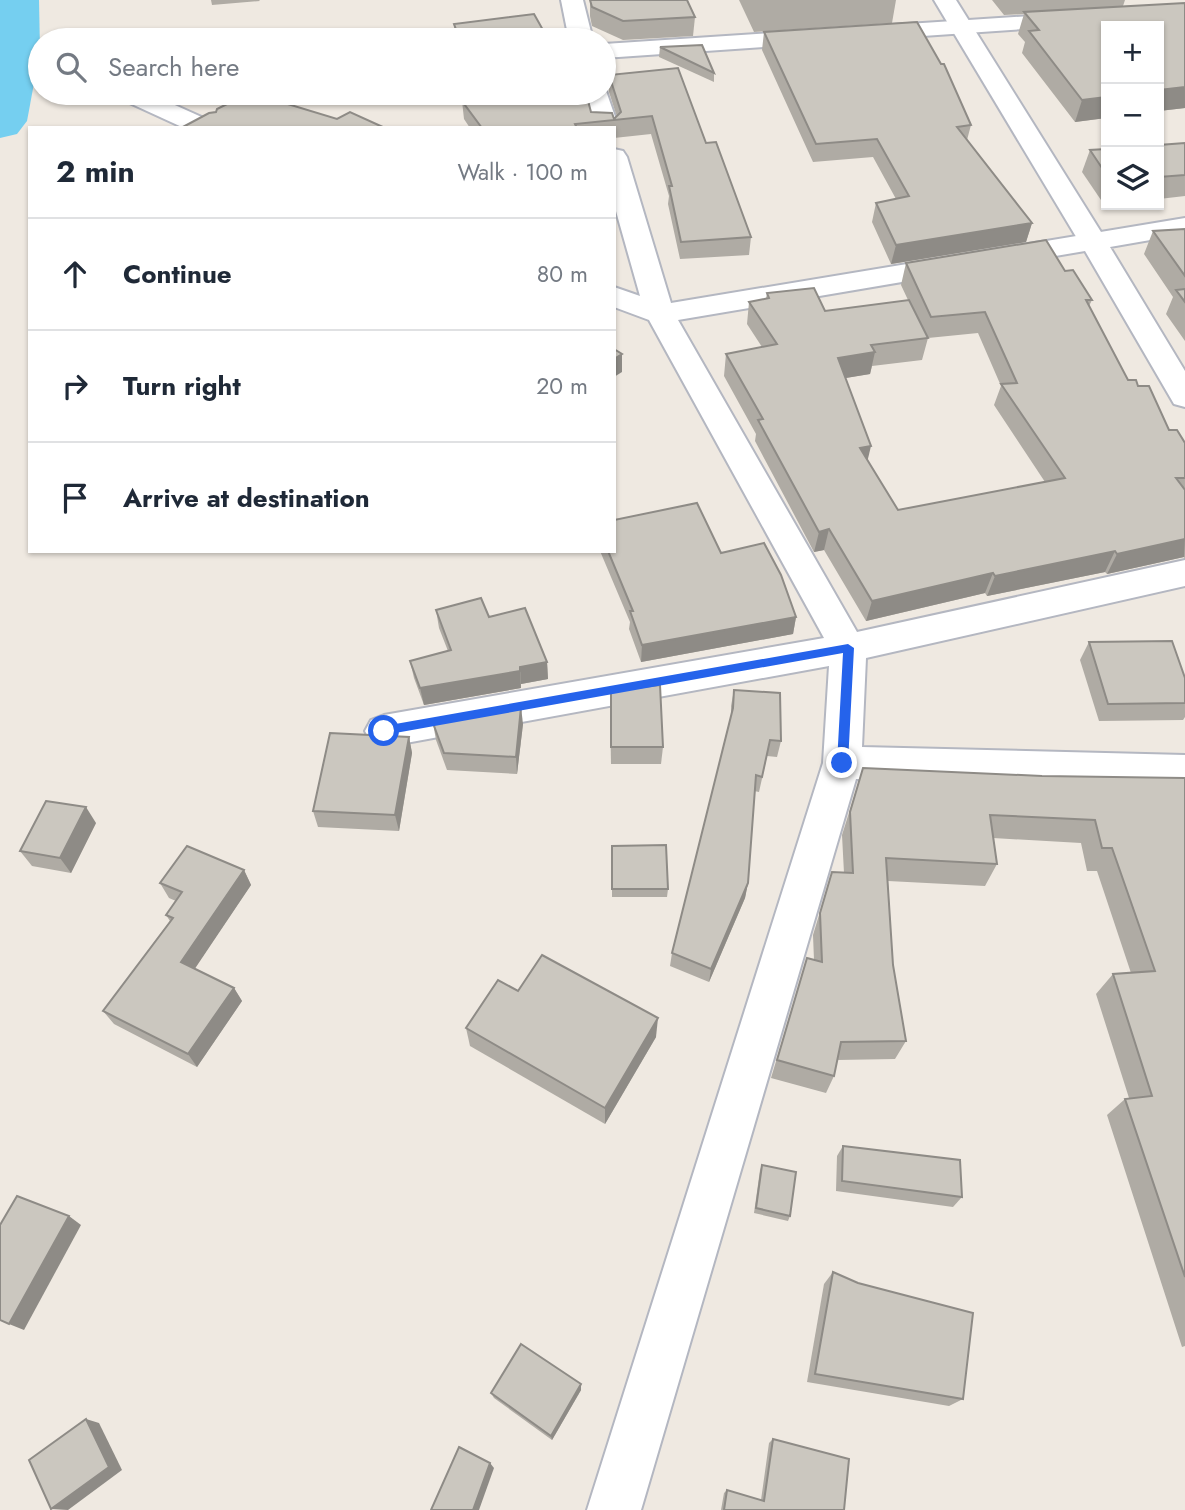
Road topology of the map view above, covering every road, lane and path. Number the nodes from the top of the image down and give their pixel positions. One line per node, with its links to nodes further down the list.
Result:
1 (572, 0): 5 (street)
2 (945, 0): 4 (street)
3 (1093, 18): 4 (street)
4 (960, 26): 6 (street); 13 (street)
5 (578, 28)
6 (616, 50)
7 (154, 105): 9 (street)
8 (599, 105): 10 (street)
9 (202, 126)
10 (605, 126)
11 (616, 164): 15 (street)
12 (1185, 226): 13 (street)
13 (1092, 240): 15 (street); 16 (street)
14 (616, 297): 15 (street)
15 (660, 314): 18 (street)
16 (1185, 397)
17 (1185, 573): 18 (street)
18 (848, 648): 19 (street); 20 (street)
19 (384, 731)
20 (842, 763): 21 (street); 22 (street)
21 (1185, 771)
22 (614, 1510)

